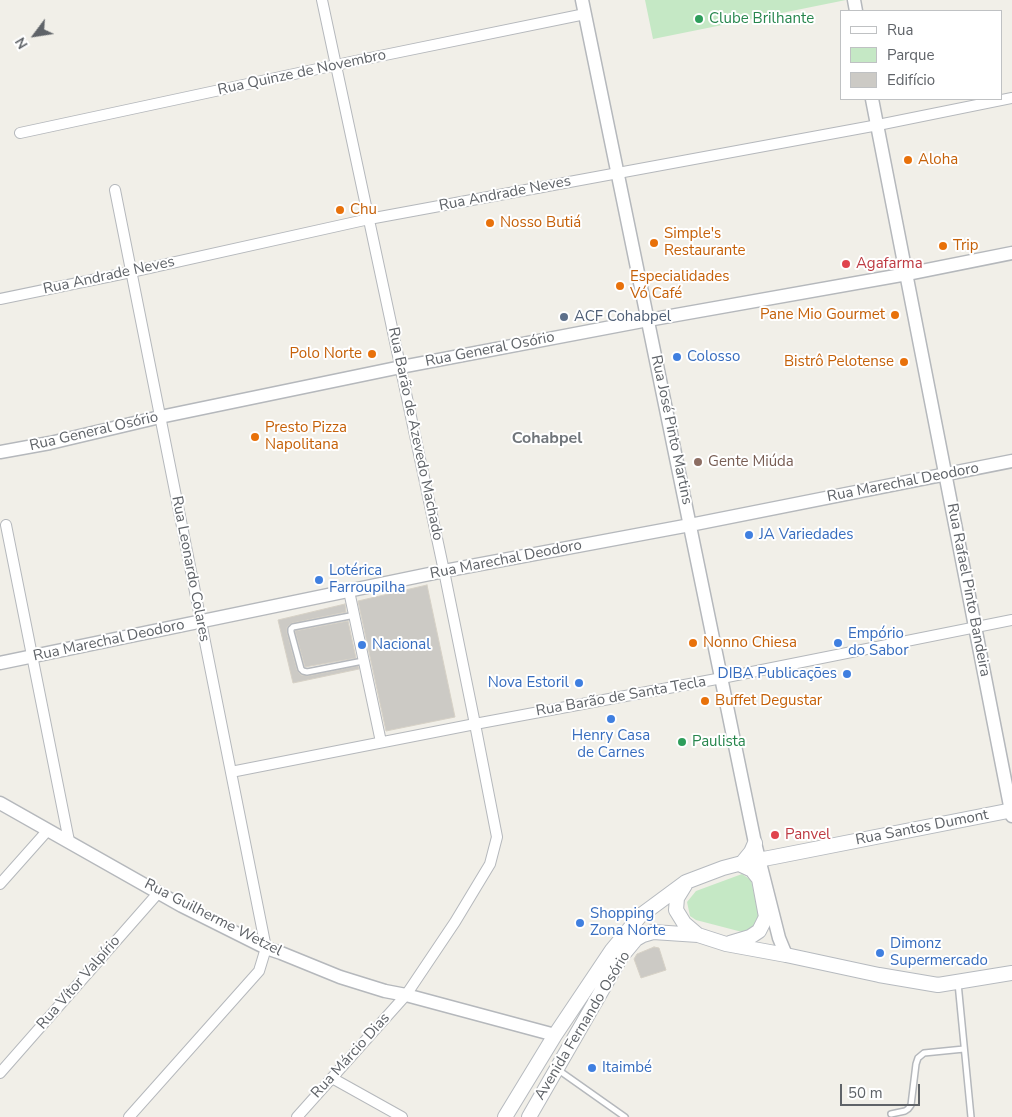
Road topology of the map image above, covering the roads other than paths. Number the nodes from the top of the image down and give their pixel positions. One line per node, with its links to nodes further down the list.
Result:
1 (322, 0): 4 (street, Rua Barão de Azevedo Machado)
2 (582, 0): 3 (street, Rua José Pinto Martins)
3 (585, 14): 4 (street, Rua Quinze de Novembro); 9 (street, Rua José Pinto Martins)
4 (336, 65): 8 (street, Rua Quinze de Novembro); 11 (street, Rua Barão de Azevedo Machado)
5 (1012, 98): 7 (street, Rua Andrade Neves)
6 (872, 100): 7 (street, Rua Rafael Pinto Bandeira)
7 (878, 125): 9 (street, Rua Andrade Neves); 14 (street, Rua Rafael Pinto Bandeira)
8 (20, 133)
9 (618, 173): 11 (street, Rua Andrade Neves); 16 (street, Rua José Pinto Martins)
10 (115, 190): 13 (street, Rua Leonardo Colares)
11 (369, 219): 13 (street, Rua Andrade Neves); 17 (street, Rua Barão de Azevedo Machado)
12 (1012, 254): 14 (street, Rua General Osório)
13 (131, 272): 15 (street, Rua Andrade Neves); 18 (street, Rua Leonardo Colares)
14 (907, 274): 16 (street, Rua General Osório); 21 (street, Rua Rafael Pinto Bandeira)
15 (0, 299)
16 (648, 320): 17 (street, Rua General Osório); 23 (street, Rua José Pinto Martins)
17 (401, 366): 18 (street, Rua General Osório); 24 (street, Rua Barão de Azevedo Machado)
18 (160, 417): 19 (street, Rua General Osório); 28 (street, Rua Leonardo Colares)
19 (0, 452)
20 (1012, 461): 21 (street, Rua Marechal Deodoro)
21 (946, 475): 23 (street, Rua Marechal Deodoro); 29 (street, Rua Rafael Pinto Bandeira)
22 (6, 525): 30 (street)
23 (690, 526): 24 (street, Rua Marechal Deodoro); 33 (street, Rua José Pinto Martins)
24 (444, 571): 25 (street, Rua Marechal Deodoro); 34 (street, Rua Barão de Azevedo Machado)
25 (349, 591): 26 (street); 28 (street, Rua Marechal Deodoro)
26 (354, 615): 31 (street); 31 (lane)
27 (1012, 620): 29 (street, Rua Barão de Santa Tecla)
28 (201, 621): 30 (street, Rua Marechal Deodoro); 36 (street, Rua Leonardo Colares)
29 (976, 626): 33 (street, Rua Barão de Santa Tecla); 38 (street, Rua Rafael Pinto Bandeira)
30 (32, 657): 32 (street, Rua Marechal Deodoro); 40 (street)
31 (364, 661): 35 (street)
32 (0, 663)
33 (722, 678): 34 (street, Rua Barão de Santa Tecla); 41 (street, Rua José Pinto Martins)
34 (475, 724): 35 (street, Rua Barão de Santa Tecla); 53 (street, Rua Barão de Azevedo Machado)
35 (381, 742): 36 (street, Rua Barão de Santa Tecla)
36 (231, 772): 49 (street, Rua Leonardo Colares)
37 (0, 802): 39 (street, Rua Guilherme Wetzel)
38 (1012, 812): 42 (main road, Rua Santos Dumont)
39 (48, 830): 40 (street, Rua Guilherme Wetzel); 45 (street)
40 (69, 841): 46 (street, Rua Guilherme Wetzel)
41 (755, 843): 42 (street, Rua José Pinto Martins); 43 (main road)
42 (759, 860): 43 (main road, Rua Santos Dumont); 50 (street, Rua José Pinto Martins)
43 (740, 863): 44 (main road, Rua Santos Dumont); 48 (main road)
44 (686, 882): 47 (main road); 54 (main road, Avenida Fernando Osório)
45 (0, 884)
46 (159, 892): 49 (street, Rua Guilherme Wetzel); 57 (street, Rua Vítor Valpírio)
47 (698, 935): 48 (main road, Avenida Fernando Osório); 56 (main road, Avenida Fernando Osório)
48 (726, 944): 50 (main road, Avenida Fernando Osório)
49 (266, 948): 53 (street, Rua Guilherme Wetzel); 60 (street)
50 (786, 955): 52 (main road, Avenida Fernando Osório)
51 (1012, 973): 52 (main road, Avenida Fernando Osório)
52 (958, 982): 55 (lane)
53 (406, 995): 54 (street, Rua Guilherme Wetzel); 58 (street, Rua Márcio Dias)
54 (555, 1035): 63 (main road, Avenida Fernando Osório)
55 (964, 1049): 59 (lane); 66 (lane)
56 (557, 1069): 64 (main road, Avenida Fernando Osório); 65 (lane)
57 (0, 1073)
58 (332, 1078): 61 (street, Rua Márcio Dias); 62 (street)
59 (891, 1114)
60 (129, 1117)
61 (296, 1117)
62 (402, 1117)
63 (505, 1117)
64 (529, 1117)
65 (625, 1117)
66 (971, 1117)

